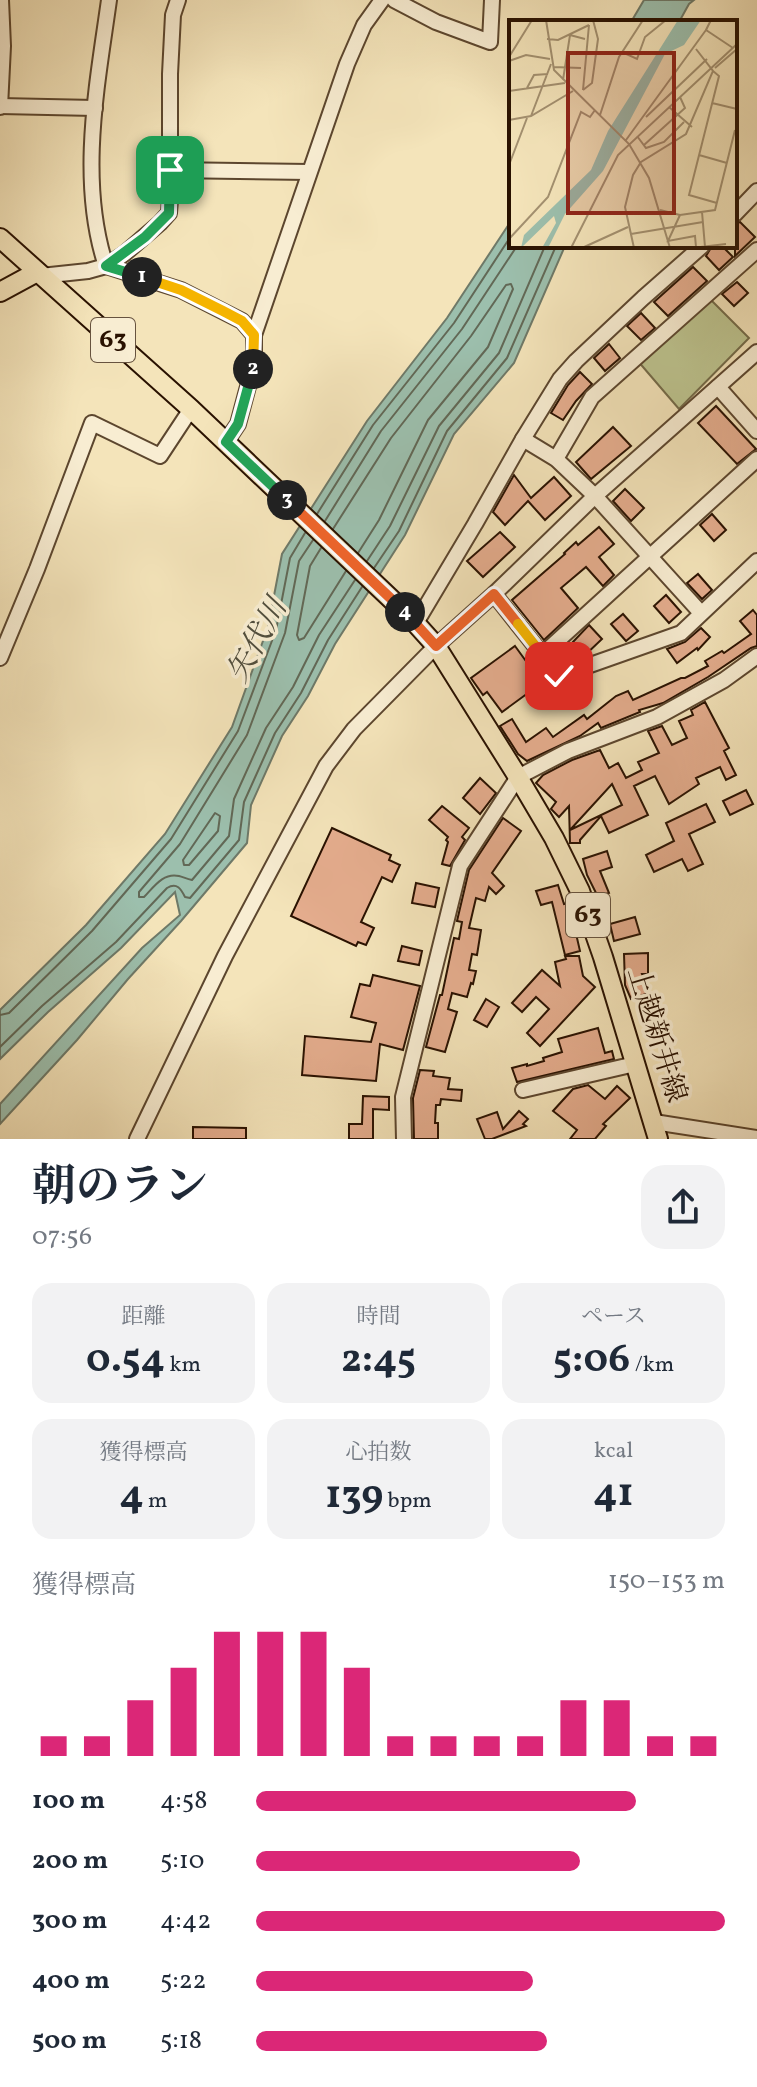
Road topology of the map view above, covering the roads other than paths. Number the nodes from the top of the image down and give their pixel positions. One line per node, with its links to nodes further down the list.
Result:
1 (1, 0): 7 (street)
2 (109, 0): 8 (street)
3 (178, 0): 9 (street)
4 (382, 0): 10 (street)
5 (394, 0): 6 (street)
6 (492, 0)
7 (0, 106): 8 (street)
8 (95, 108): 16 (street)
9 (170, 170): 10 (street); 16 (street)
10 (309, 172): 19 (street)
11 (757, 191): 12 (street)
12 (737, 212)
13 (0, 238): 17 (main road, 63)
14 (700, 248): 24 (street)
15 (757, 250): 26 (street)
16 (106, 266): 17 (street); 19 (street)
17 (39, 274): 18 (main road); 22 (main road, 63)
18 (0, 292)
19 (254, 335): 25 (street)
20 (757, 352): 21 (street)
21 (718, 387): 23 (street); 28 (street)
22 (191, 409): 25 (main road, 63); 37 (street)
23 (757, 431)
24 (523, 439): 26 (street); 33 (street)
25 (226, 442): 33 (main road, 63)
26 (556, 459): 28 (street)
27 (757, 459): 29 (street)
28 (595, 496): 29 (street); 31 (street)
29 (650, 556): 32 (street); 35 (street)
30 (757, 561): 32 (street)
31 (494, 594): 34 (street); 35 (street)
32 (701, 613): 35 (street)
33 (412, 620): 34 (main road, 上越新井線 / 63)
34 (436, 646): 38 (main road, 上越新井線 / 63); 43 (street)
35 (543, 654)
36 (757, 656): 38 (street)
37 (0, 658)
38 (518, 777): 39 (main road, 上越新井線 / 63); 44 (street)
39 (635, 1064): 40 (street); 41 (main road, 上越新井線 / 63)
40 (523, 1090)
41 (656, 1130): 42 (street)
42 (757, 1138)
43 (137, 1139)
44 (404, 1139)

